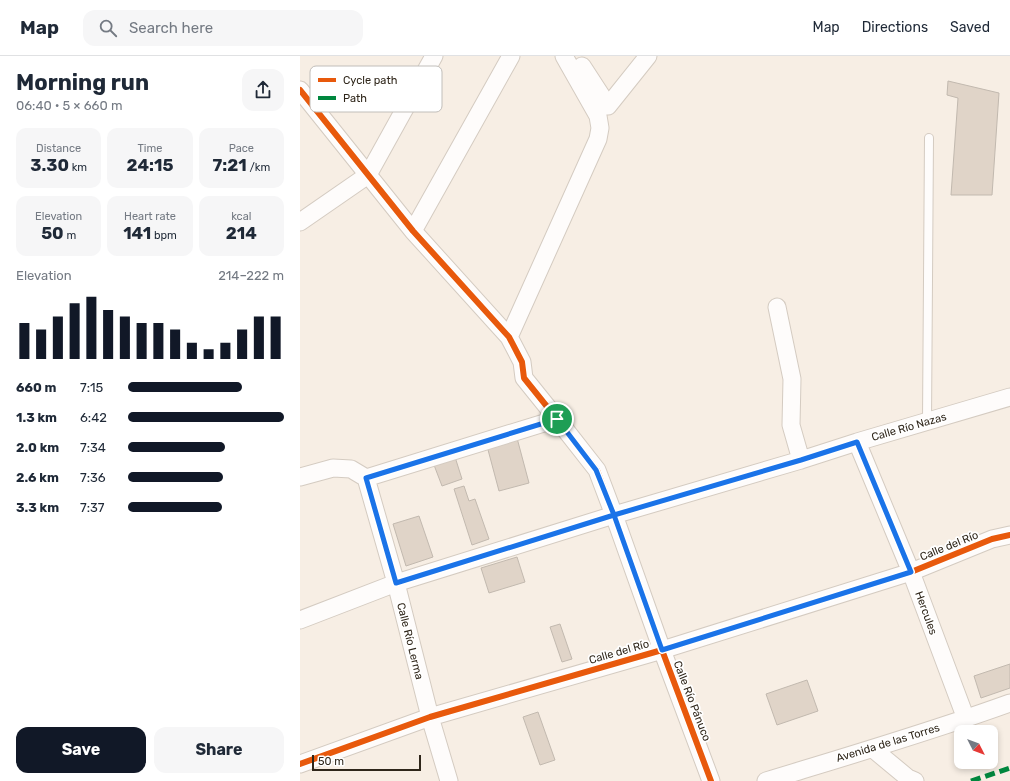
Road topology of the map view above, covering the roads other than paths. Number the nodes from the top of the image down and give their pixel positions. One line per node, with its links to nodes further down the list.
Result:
1 (434, 56): 6 (street)
2 (511, 56): 14 (street)
3 (564, 56): 16 (street)
4 (576, 56): 5 (street)
5 (648, 56)
6 (428, 66)
7 (300, 90): 8 (street, Calle Río Pánuco)
8 (310, 102)
9 (318, 112): 12 (street, Calle Río Pánuco)
10 (403, 112): 12 (street)
11 (929, 138): 19 (lane)
12 (368, 175): 13 (street); 14 (street, Calle Río Pánuco)
13 (300, 222)
14 (413, 231): 16 (street, Calle Río Pánuco)
15 (777, 307): 21 (street)
16 (509, 337): 18 (street, Calle Río Pánuco)
17 (1010, 398): 19 (street, Calle Río Nazas)
18 (557, 419): 23 (street); 24 (street, Calle Río Pánuco)
19 (927, 421): 20 (street, Calle Río Nazas)
20 (857, 442): 21 (street, Calle Río Nazas); 26 (street, Hercules)
21 (801, 460): 24 (street, Calle Río Nazas)
22 (300, 477): 23 (street)
23 (366, 478): 27 (street, Calle Río Lerma)
24 (614, 515): 27 (street, Calle Río Nazas); 29 (street, Calle Río Pánuco)
25 (1010, 535): 26 (street, Calle del Río)
26 (911, 572): 29 (street, Calle del Río); 32 (street, Hercules)
27 (396, 583): 28 (street, Calle Río Nazas); 31 (street, Calle Río Lerma)
28 (300, 620)
29 (662, 650): 31 (street, Calle del Río); 36 (street, Calle Río Pánuco)
30 (1010, 703): 32 (street, Avenida de las Torres)
31 (430, 717): 34 (street, Calle del Río); 35 (street, Calle Río Lerma)
32 (966, 719): 33 (street, Avenida de las Torres)
33 (873, 748): 37 (street, Avenida de las Torres); 38 (street)
34 (300, 764)
35 (449, 781)
36 (711, 781)
37 (766, 781)
38 (915, 781)

